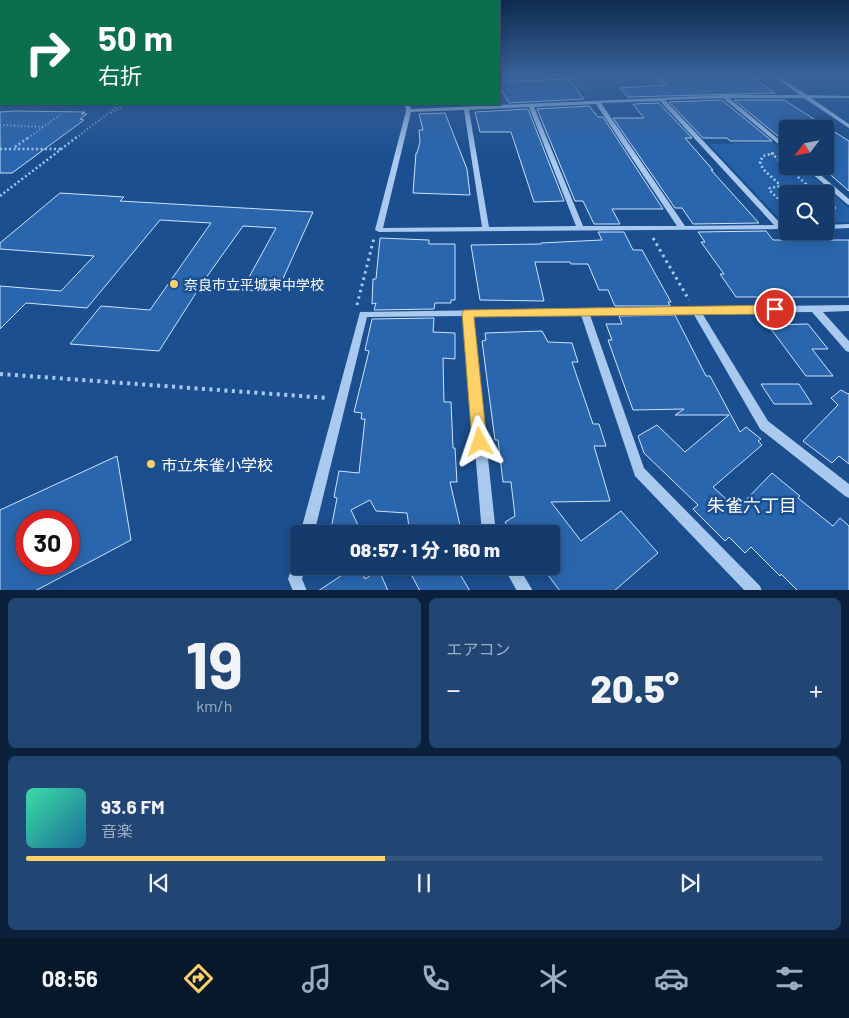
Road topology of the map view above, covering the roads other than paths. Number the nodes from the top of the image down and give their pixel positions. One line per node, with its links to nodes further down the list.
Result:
1 (572, 104): 6 (street)
2 (598, 104): 15 (street)
3 (666, 104): 13 (street)
4 (733, 104): 10 (street)
5 (816, 104): 9 (street)
6 (531, 106): 8 (street); 18 (street)
7 (408, 108): 8 (street); 19 (street)
8 (466, 109): 19 (street)
9 (849, 126)
10 (779, 142)
11 (817, 175): 12 (street)
12 (849, 202)
13 (779, 222)
14 (849, 226): 17 (street)
15 (682, 227): 16 (street); 18 (street)
16 (779, 227)
17 (834, 227)
18 (580, 228): 19 (street)
19 (486, 229)
20 (815, 308): 21 (street); 22 (street); 25 (street)
21 (849, 308)
22 (696, 311): 23 (street); 26 (street)
23 (584, 312): 24 (street); 33 (street)
24 (468, 313): 27 (street); 28 (street)
25 (849, 348)
26 (849, 492)
27 (309, 525)
28 (487, 525)
29 (296, 575): 31 (street)
30 (516, 575): 32 (street)
31 (300, 590)
32 (526, 590)
33 (755, 590)

